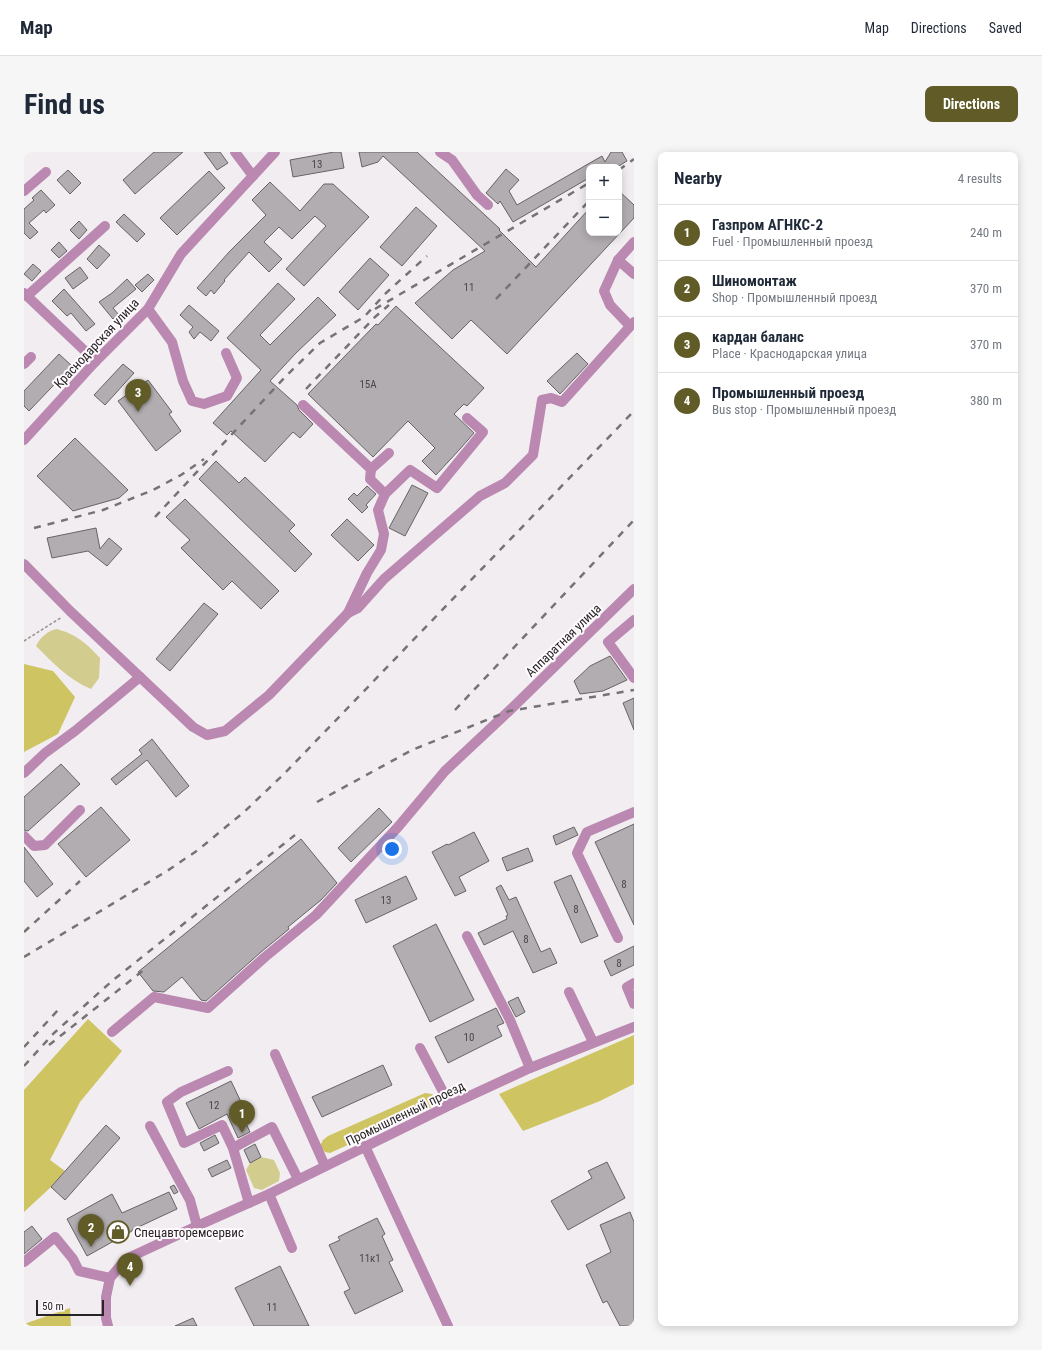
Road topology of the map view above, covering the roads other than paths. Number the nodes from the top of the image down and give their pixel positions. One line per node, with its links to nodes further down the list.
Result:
1 (235, 152): 5 (street)
2 (276, 152): 5 (street, Краснодарская улица)
3 (440, 152): 7 (street)
4 (46, 172): 6 (street)
5 (253, 176): 13 (street, Краснодарская улица)
6 (24, 191)
7 (488, 205)
8 (106, 226): 12 (street)
9 (634, 242): 10 (street)
10 (618, 260): 11 (street); 14 (street)
11 (634, 274)
12 (25, 295): 16 (street)
13 (148, 308): 15 (street); 16 (street, Краснодарская улица)
14 (632, 324): 25 (street)
15 (226, 353)
16 (95, 362): 19 (street, Краснодарская улица)
17 (303, 405): 21 (street)
18 (467, 418): 22 (street)
19 (24, 440)
20 (390, 453): 21 (street)
21 (371, 469): 22 (street)
22 (385, 494): 25 (street)
23 (24, 564): 27 (street)
24 (634, 589): 39 (street, Аппаратная улица)
25 (348, 613): 27 (street)
26 (634, 620): 28 (street)
27 (140, 677): 29 (street)
28 (634, 678)
29 (24, 773)
30 (80, 810): 32 (street)
31 (634, 812): 34 (street)
32 (24, 836)
33 (467, 936): 43 (street)
34 (618, 938)
35 (634, 983): 37 (street)
36 (569, 992): 40 (street)
37 (634, 1004)
38 (634, 1027): 40 (street, Промышленный проезд)
39 (112, 1032)
40 (593, 1042): 43 (street, Промышленный проезд)
41 (420, 1048): 45 (street)
42 (275, 1054): 49 (street)
43 (530, 1068): 45 (street, Промышленный проезд)
44 (228, 1071): 48 (street)
45 (450, 1105): 47 (street, Промышленный проезд)
46 (150, 1126): 53 (street)
47 (365, 1146): 49 (street, Промышленный проезд); 58 (street)
48 (233, 1148): 50 (street); 52 (street)
49 (325, 1166): 50 (street, Промышленный проезд)
50 (298, 1179): 51 (street, Промышленный проезд)
51 (269, 1194): 52 (street, Промышленный проезд); 54 (street)
52 (249, 1203): 53 (street, Промышленный проезд)
53 (197, 1226): 56 (street, Промышленный проезд)
54 (292, 1248)
55 (24, 1262): 56 (street)
56 (110, 1278): 57 (street)
57 (108, 1326)
58 (448, 1326)

